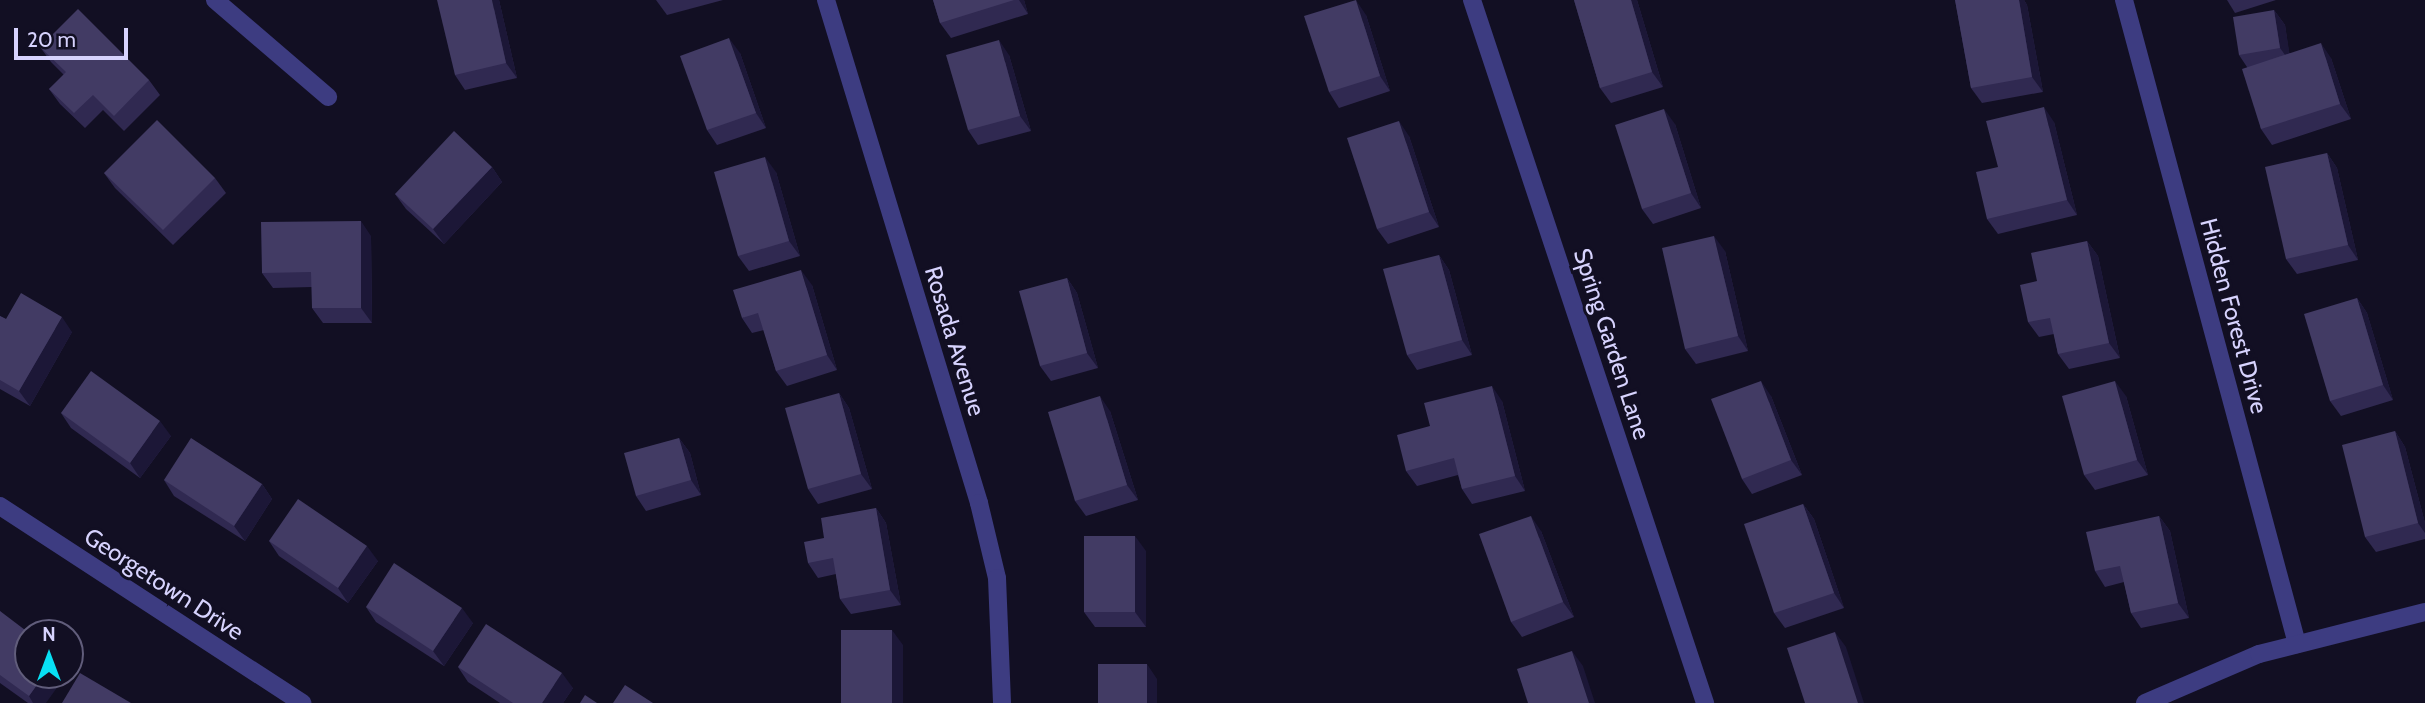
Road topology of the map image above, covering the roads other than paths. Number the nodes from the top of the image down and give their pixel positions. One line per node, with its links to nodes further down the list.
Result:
1 (215, 0): 5 (street)
2 (826, 0): 10 (street, Rosada Avenue)
3 (1472, 0): 11 (street, Spring Garden Lane)
4 (2124, 0): 8 (street, Hidden Forest Drive)
5 (328, 97)
6 (0, 506): 9 (street, Georgetown Drive)
7 (2425, 612): 8 (street)
8 (2297, 644): 12 (street)
9 (302, 703)
10 (1002, 703)
11 (1705, 703)
12 (2145, 703)

